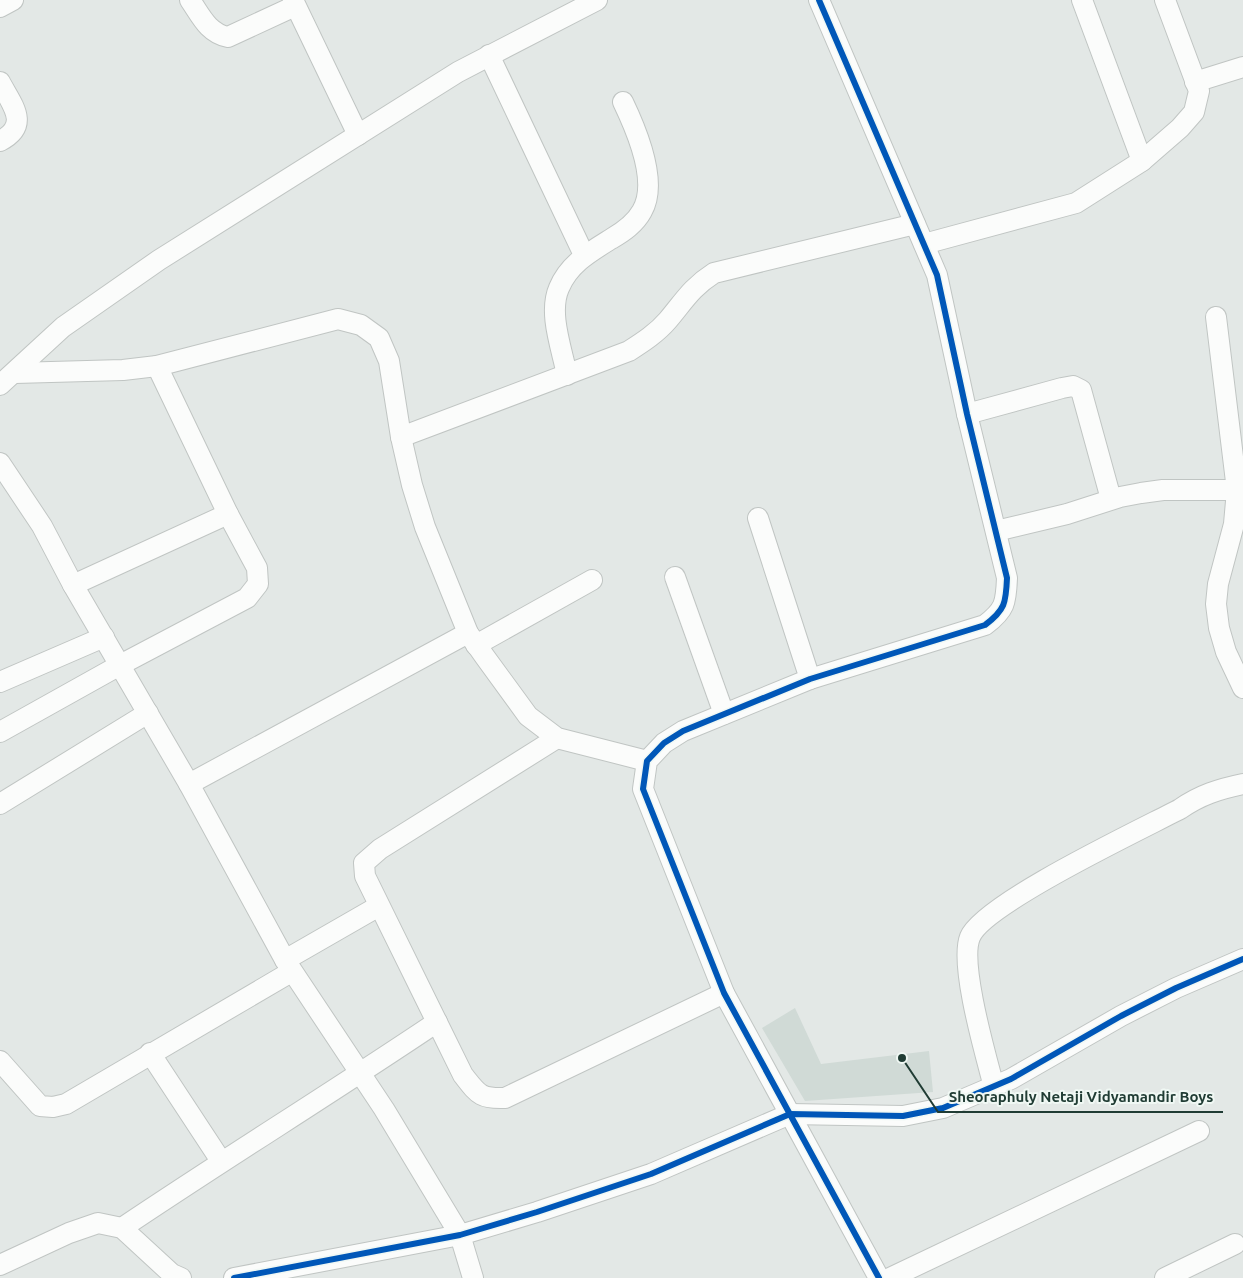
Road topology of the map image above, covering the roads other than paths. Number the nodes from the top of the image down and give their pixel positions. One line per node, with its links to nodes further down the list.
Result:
1 (13, 0): 8 (street)
2 (190, 0): 7 (street)
3 (597, 0): 9 (street)
4 (820, 0): 17 (street)
5 (1082, 0): 16 (street)
6 (1165, 0): 12 (street)
7 (294, 3): 14 (street)
8 (0, 7)
9 (489, 55): 14 (street); 19 (street)
10 (1243, 67): 12 (street)
11 (0, 82): 15 (street)
12 (1195, 82): 16 (street)
13 (623, 102): 19 (street)
14 (358, 135): 23 (street)
15 (0, 141)
16 (1142, 160): 18 (street)
17 (915, 224): 18 (street); 22 (street)
18 (924, 244): 24 (street)
19 (584, 255): 22 (street)
20 (1216, 317): 27 (street)
21 (157, 366): 23 (street); 25 (street); 29 (street)
22 (567, 375): 25 (street)
23 (7, 379)
24 (967, 414): 28 (street); 31 (street)
25 (401, 437): 36 (street)
26 (0, 463): 34 (street)
27 (1236, 490): 28 (street); 40 (street)
28 (1111, 499): 31 (street)
29 (228, 514): 34 (street); 37 (street)
30 (758, 518): 38 (street)
31 (996, 531): 38 (street)
32 (675, 577): 42 (street)
33 (592, 580): 36 (street)
34 (73, 585): 35 (street)
35 (104, 637): 37 (street); 39 (street)
36 (472, 639): 44 (street); 46 (street)
37 (120, 665): 41 (street); 43 (street)
38 (810, 679): 42 (street)
39 (0, 682)
40 (1243, 688)
41 (148, 713): 46 (street); 48 (street)
42 (724, 714): 45 (street)
43 (0, 732)
44 (557, 738): 45 (street); 49 (street)
45 (647, 761): 52 (street)
46 (189, 784): 51 (street)
47 (1243, 784): 57 (street)
48 (0, 804)
49 (379, 906): 51 (street); 53 (street)
50 (1243, 959): 57 (street)
51 (288, 966): 54 (street); 56 (street)
52 (724, 993): 53 (street); 58 (street)
53 (437, 1022): 56 (street)
54 (150, 1054): 55 (street); 60 (street)
55 (0, 1061)
56 (360, 1074): 60 (street); 62 (street)
57 (994, 1087): 58 (street)
58 (790, 1114): 62 (street); 68 (street)
59 (1199, 1131): 69 (street)
60 (221, 1161): 61 (street)
61 (122, 1228): 64 (street); 65 (street)
62 (460, 1235): 66 (street); 67 (street)
63 (1235, 1244): 70 (street)
64 (0, 1265)
65 (181, 1278)
66 (234, 1278)
67 (473, 1278)
68 (879, 1278)
69 (890, 1278)
70 (1165, 1278)

